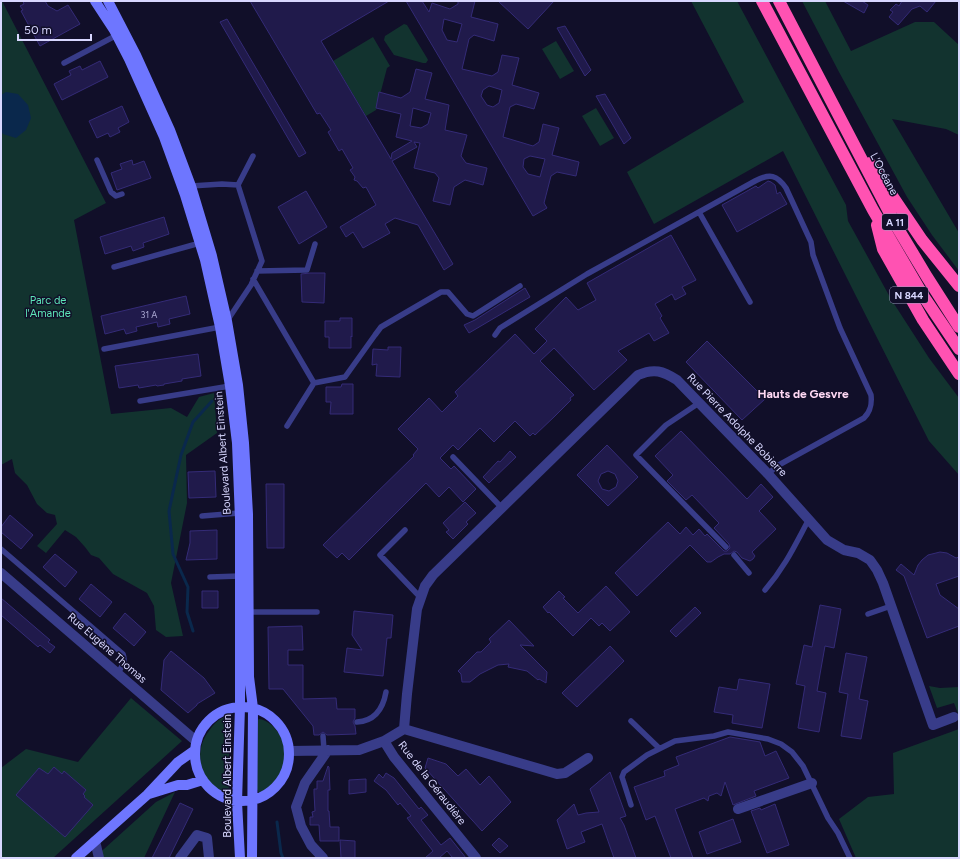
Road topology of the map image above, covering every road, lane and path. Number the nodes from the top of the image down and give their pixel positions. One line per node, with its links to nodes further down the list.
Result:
1 (95, 1): 5 (main road, Boulevard Albert Einstein)
2 (108, 1): 11 (main road, Boulevard Albert Einstein)
3 (762, 1): 13 (highway, A 11)
4 (779, 1): 7 (highway, A 11)
5 (117, 36): 6 (lane); 15 (main road, Boulevard Albert Einstein)
6 (64, 63)
7 (837, 114): 21 (highway); 24 (highway, L’Océane / A 11)
8 (253, 156): 10 (lane)
9 (97, 160): 12 (lane)
10 (238, 185): 11 (lane); 18 (lane)
11 (191, 186): 23 (main road, Boulevard Albert Einstein)
12 (122, 194)
13 (873, 210): 27 (highway, A 11); 28 (highway, N 844)
14 (699, 212): 22 (lane); 25 (lane); 35 (lane)
15 (200, 243): 17 (lane); 23 (main road, Boulevard Albert Einstein)
16 (314, 244): 18 (lane)
17 (114, 267)
18 (257, 271): 19 (lane)
19 (253, 279): 23 (lane); 29 (lane)
20 (520, 286): 29 (lane)
21 (959, 286)
22 (750, 302)
23 (224, 324): 26 (lane); 30 (main road, Boulevard Albert Einstein); 51 (main road, Boulevard Albert Einstein)
24 (959, 327)
25 (495, 335)
26 (104, 349)
27 (959, 349)
28 (959, 374)
29 (314, 383): 33 (lane)
30 (230, 386): 31 (lane); 37 (main road, Boulevard Albert Einstein)
31 (140, 401)
32 (699, 403): 35 (street, Rue Pierre Adolphe Bobierre); 36 (street, Rue Pierre Adolphe Bobierre); 41 (lane)
33 (287, 426)
34 (453, 457): 36 (lane)
35 (768, 474): 39 (street, Rue Pierre Adolphe Bobierre)
36 (502, 508): 49 (street, Rue Pierre Adolphe Bobierre)
37 (239, 512): 38 (lane); 47 (main road, Boulevard Albert Einstein)
38 (202, 516)
39 (809, 518): 48 (lane); 50 (street, Rue Pierre Adolphe Bobierre)
40 (405, 530): 49 (lane)
41 (726, 547)
42 (1, 549): 54 (lane)
43 (734, 555): 44 (lane)
44 (750, 572)
45 (1, 573): 54 (street, Rue Eugène Thomas)
46 (210, 576): 47 (lane)
47 (240, 576): 56 (main road, Boulevard Albert Einstein)
48 (765, 590)
49 (420, 598): 61 (street, Rue Pierre Adolphe Bobierre)
50 (891, 606): 53 (lane); 58 (street, Rue Pierre Adolphe Bobierre)
51 (249, 612): 52 (lane); 57 (main road, Boulevard Albert Einstein)
52 (317, 612)
53 (868, 614)
54 (118, 673): 64 (street, Rue Eugène Thomas)
55 (386, 692): 60 (lane)
56 (240, 707): 57 (main road); 64 (main road); 73 (main road, Boulevard Albert Einstein)
57 (253, 708): 67 (main road); 72 (main road, Boulevard Albert Einstein)
58 (954, 718)
59 (631, 721): 65 (lane)
60 (357, 722)
61 (404, 729): 63 (street); 68 (street)
62 (323, 736): 66 (lane)
63 (384, 741): 66 (street, Rue de la Géraudière); 84 (street, Rue de la Géraudière)
64 (196, 745): 69 (main road); 71 (main road)
65 (659, 748): 70 (lane); 74 (lane)
66 (326, 750): 67 (street, Rue de la Géraudière); 83 (street)
67 (290, 751): 72 (main road)
68 (588, 758)
69 (202, 780): 71 (main road); 73 (main road)
70 (812, 783): 75 (street); 85 (lane)
71 (147, 795): 76 (main road)
72 (252, 801): 73 (main road); 82 (main road, Boulevard Albert Einstein)
73 (237, 802): 81 (main road, Boulevard Albert Einstein)
74 (630, 805)
75 (738, 809)
76 (95, 841): 77 (main road); 78 (street)
77 (76, 858)
78 (99, 858)
79 (180, 858): 80 (street)
80 (209, 858)
81 (240, 858)
82 (252, 858)
83 (323, 858)
84 (476, 858)
85 (850, 858)

